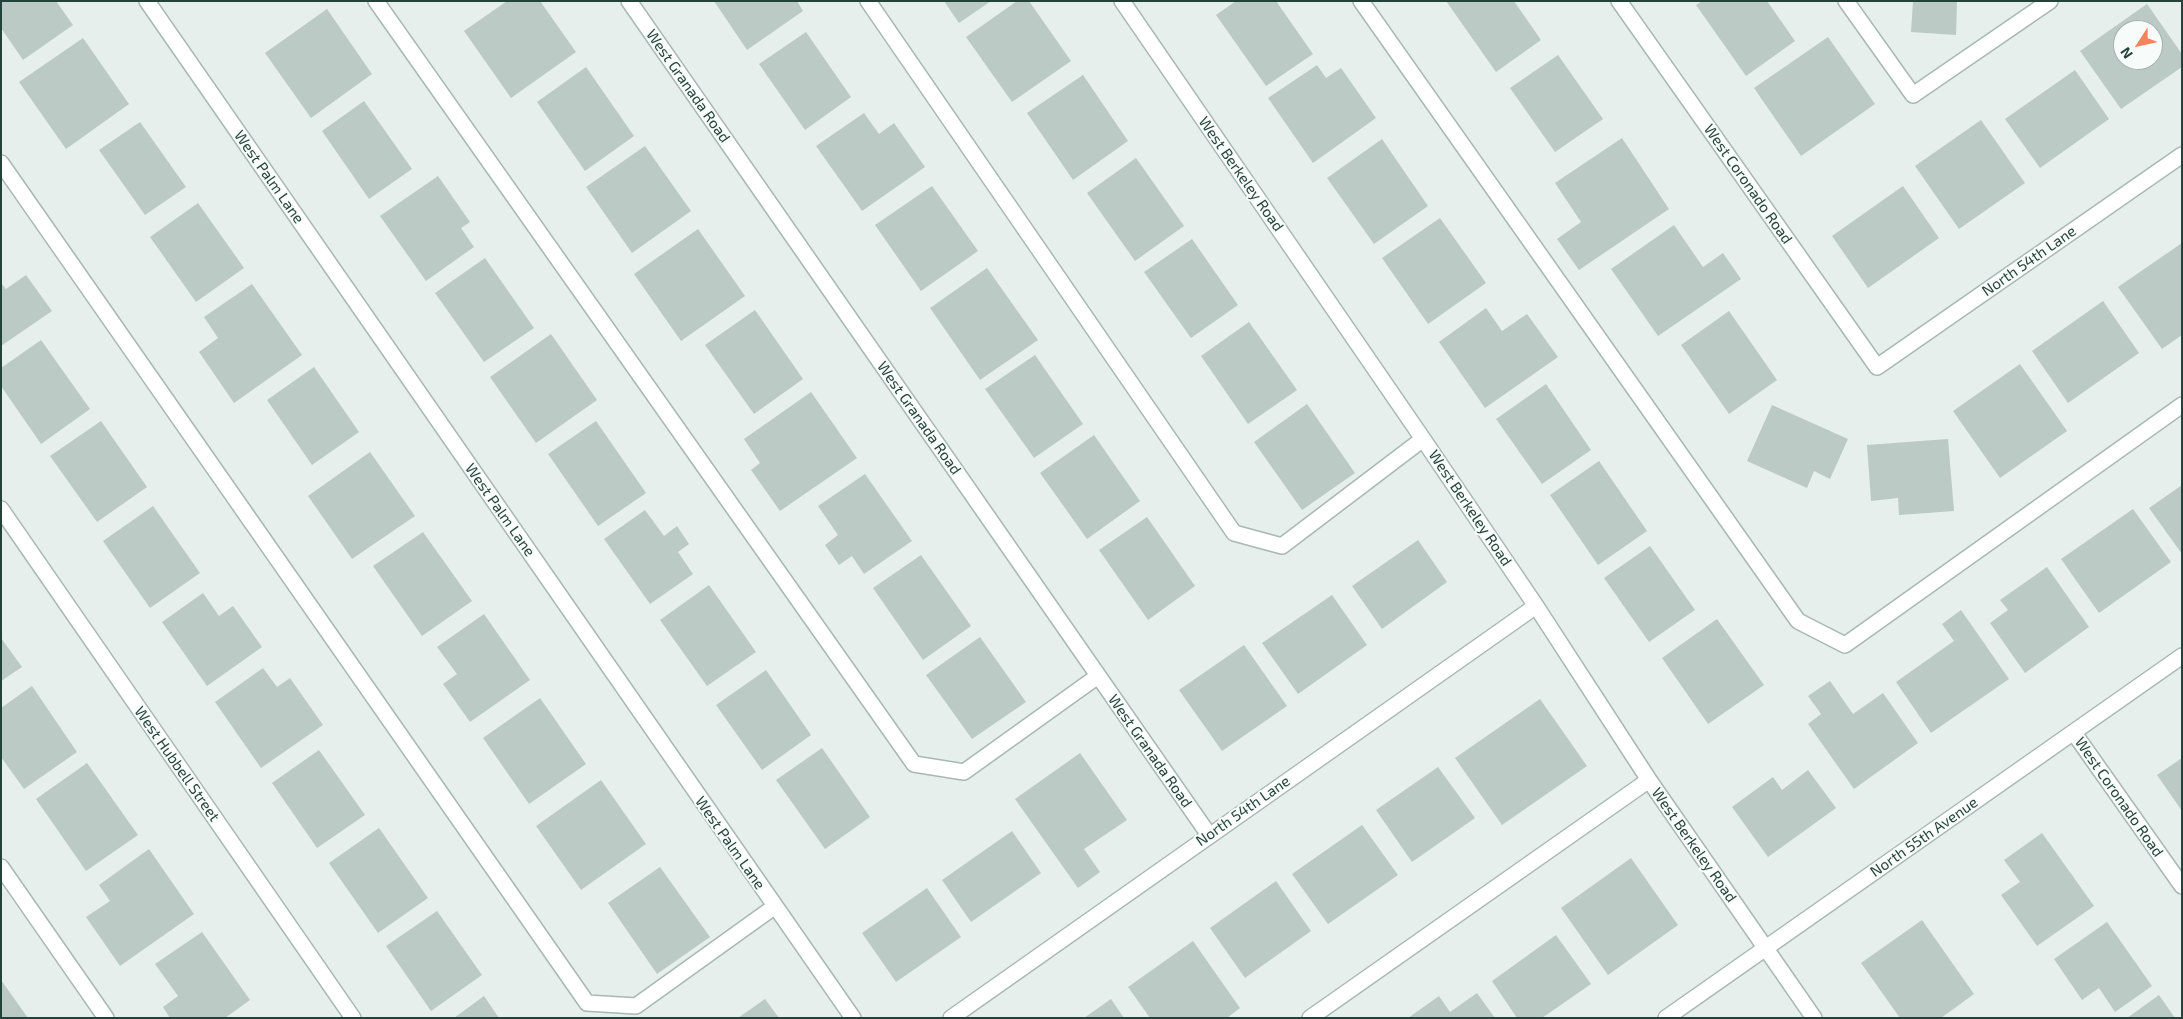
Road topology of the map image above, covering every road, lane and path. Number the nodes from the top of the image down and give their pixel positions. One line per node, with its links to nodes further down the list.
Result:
1 (147, 1): 24 (street, West Palm Lane)
2 (376, 1): 18 (street)
3 (629, 1): 18 (street, West Granada Road)
4 (868, 1): 14 (street)
5 (1122, 1): 14 (street, West Berkeley Road)
6 (1361, 1): 13 (street)
7 (1619, 1): 12 (street, West Coronado Road)
8 (1846, 1): 9 (street)
9 (2050, 1)
10 (2182, 155): 12 (street, North 54th Lane)
11 (1, 163): 24 (street)
12 (1877, 367)
13 (2182, 405)
14 (1423, 439): 16 (street, West Berkeley Road)
15 (1, 509): 27 (street, West Hubbell Street)
16 (1536, 606): 20 (street, West Berkeley Road); 21 (street, North 54th Lane)
17 (2182, 656): 19 (street, North 55th Avenue)
18 (1098, 676): 21 (street, West Granada Road)
19 (2074, 733): 23 (street, West Coronado Road); 25 (street, North 55th Avenue)
20 (1649, 780): 25 (street, West Berkeley Road); 30 (street)
21 (1208, 836): 29 (street, North 54th Lane)
22 (1, 867): 26 (street)
23 (2182, 886)
24 (774, 906): 28 (street, West Palm Lane)
25 (1764, 948): 31 (street, North 55th Avenue); 32 (street, West Berkeley Road)
26 (106, 1018)
27 (353, 1018)
28 (853, 1018)
29 (951, 1018)
30 (1310, 1018)
31 (1666, 1018)
32 (1814, 1018)

